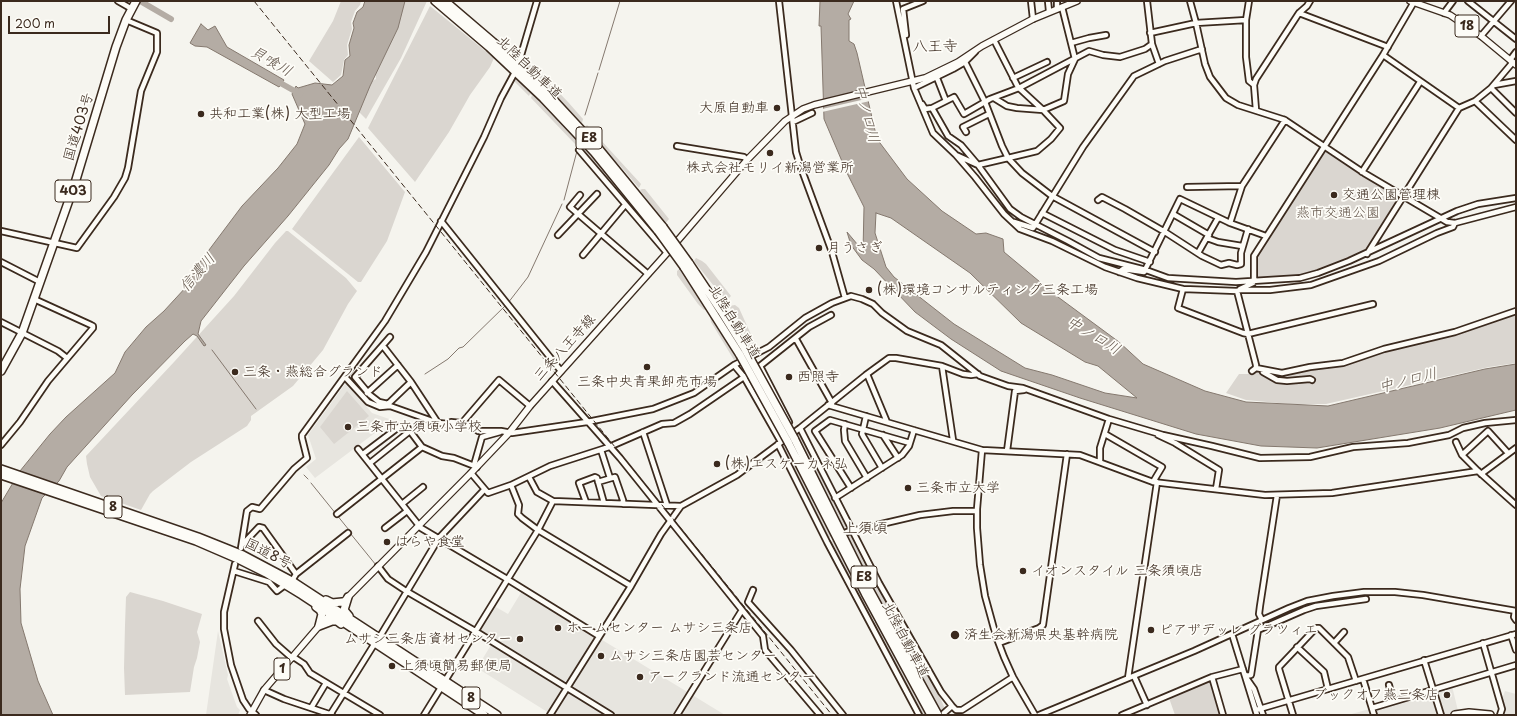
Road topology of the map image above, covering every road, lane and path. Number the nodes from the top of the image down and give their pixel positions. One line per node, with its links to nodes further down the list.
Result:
1 (118, 1): 20 (street)
2 (435, 1): 43 (highway, 北陸自動車道 / E8)
3 (445, 1): 43 (highway, 北陸自動車道 / E8)
4 (537, 1): 45 (street)
5 (778, 1): 71 (street)
6 (896, 1): 33 (street)
7 (923, 1): 33 (street)
8 (1031, 1): 25 (street)
9 (1048, 1): 22 (street)
10 (1057, 1): 21 (street)
11 (1077, 1): 21 (main road)
12 (1147, 1): 30 (street)
13 (1190, 1): 29 (street)
14 (1250, 1): 27 (street)
15 (1310, 1): 23 (street)
16 (1453, 1): 24 (street)
17 (1468, 1): 28 (street)
18 (1511, 1): 28 (street)
19 (1414, 2): 24 (main road, 18); 38 (street)
20 (134, 5): 26 (highway, 国道403号 / 403)
21 (1060, 8): 22 (main road); 36 (street)
22 (1049, 11): 25 (main road)
23 (1299, 13): 38 (street); 56 (street)
24 (1444, 13): 32 (main road, 18)
25 (1033, 19): 35 (main road)
26 (126, 20): 110 (highway, 国道403号 / 403); 110 (street)
27 (1246, 20): 29 (street); 56 (street)
28 (1494, 21): 32 (street); 34 (street)
29 (1196, 23): 30 (street); 40 (street)
30 (1150, 33): 37 (street)
31 (1106, 35): 36 (street)
32 (1481, 36): 48 (main road, 18)
33 (904, 39): 55 (street)
34 (1516, 39)
35 (994, 40): 39 (main road); 52 (street)
36 (1071, 43): 44 (street)
37 (1152, 44): 44 (street); 49 (street)
38 (1388, 47): 42 (street)
39 (978, 49): 46 (street); 55 (main road)
40 (1202, 49): 49 (street); 67 (street)
41 (1516, 52): 48 (street)
42 (1383, 55): 54 (street); 76 (street)
43 (506, 59): 175 (highway, 北陸自動車道 / E8, bridge)
44 (1075, 59): 58 (street); 66 (street)
45 (519, 62)
46 (965, 62): 51 (street); 63 (street)
47 (1047, 62): 52 (street)
48 (1513, 62): 57 (street)
49 (1159, 64): 87 (street)
50 (514, 74): 98 (street)
51 (937, 78): 55 (street); 60 (street)
52 (1012, 78): 58 (street)
53 (1516, 81): 57 (street)
54 (1420, 82): 65 (street); 82 (street)
55 (913, 85): 62 (street); 71 (main road, 三条八王寺線)
56 (1254, 85): 67 (street)
57 (1493, 86): 61 (street); 69 (street)
58 (1019, 88): 59 (street); 66 (street)
59 (994, 98): 63 (street); 66 (street)
60 (946, 101): 63 (street); 64 (street)
61 (1475, 101): 65 (street); 74 (street)
62 (919, 102): 64 (street); 78 (street)
63 (985, 102): 70 (street)
64 (932, 108): 81 (street)
65 (1459, 108): 88 (street)
66 (1043, 110): 79 (street)
67 (1256, 110): 72 (street)
68 (812, 113): 71 (street)
69 (1516, 113)
70 (990, 114): 73 (street); 79 (street)
71 (793, 119): 80 (main road, 三条八王寺線); 126 (street)
72 (1284, 120): 76 (street); 84 (street)
73 (966, 132)
74 (1516, 140)
75 (678, 146): 80 (street)
76 (1324, 146): 82 (street); 109 (street)
77 (579, 150): 91 (street)
78 (954, 154): 81 (street); 99 (street)
79 (1008, 158): 81 (street); 87 (street)
80 (747, 160): 113 (main road, 三条八王寺線)
81 (978, 165): 102 (street)
82 (1362, 172): 88 (street)
83 (1187, 186): 84 (street)
84 (1242, 186): 100 (street)
85 (597, 194): 94 (street)
86 (580, 195): 94 (street)
87 (1052, 196): 93 (street); 112 (street)
88 (1402, 197): 97 (street); 115 (street)
89 (1515, 197): 97 (street)
90 (1098, 200): 105 (street)
91 (625, 205): 106 (street); 113 (street)
92 (1516, 206): 101 (street)
93 (1042, 213): 102 (street); 118 (street)
94 (578, 214): 106 (street); 107 (street)
95 (1173, 214): 96 (street); 105 (street); 108 (street)
96 (1218, 218): 100 (street); 108 (street)
97 (1440, 219): 101 (street); 115 (street)
98 (441, 221): 144 (street); 147 (street)
99 (1012, 222): 102 (street); 120 (street)
100 (1230, 223): 103 (street)
101 (1455, 223): 125 (street)
102 (1036, 224): 119 (street)
103 (1248, 229): 109 (street); 111 (street)
104 (1, 231): 110 (street)
105 (1165, 232): 112 (street); 114 (street)
106 (601, 234): 116 (street); 121 (street)
107 (558, 235)
108 (1208, 236): 111 (street); 114 (street)
109 (1266, 236): 122 (street)
110 (54, 243): 123 (highway, 国道403号 / 403)
111 (1242, 246): 114 (street)
112 (1155, 252): 118 (street)
113 (667, 253): 121 (main road, 三条八王寺線)
114 (1198, 253)
115 (1367, 254): 122 (street)
116 (583, 255)
117 (1, 262): 123 (street)
118 (1150, 262): 119 (street)
119 (1146, 270): 120 (street); 122 (street)
120 (1119, 272): 124 (street)
121 (648, 274): 144 (main road, 三条八王寺線)
122 (1254, 280): 125 (street)
123 (40, 282): 127 (highway, 国道403号 / 403)
124 (1183, 289): 125 (street); 133 (street)
125 (1238, 290): 133 (street)
126 (845, 298): 139 (street); 146 (street)
127 (34, 299): 132 (highway, 国道403号 / 403); 137 (street)
128 (1373, 304): 133 (street)
129 (1516, 311): 143 (street)
130 (831, 315): 135 (street)
131 (1, 322): 132 (street)
132 (22, 333): 137 (street); 142 (highway, 国道403号 / 403)
133 (1248, 334): 143 (street)
134 (390, 337): 136 (street)
135 (796, 339): 140 (street); 154 (street)
136 (383, 346): 138 (street); 153 (street)
137 (67, 358): 177 (street)
138 (398, 365): 151 (street); 153 (street)
139 (734, 365): 148 (street); 160 (street)
140 (760, 366): 148 (street); 175 (street)
141 (942, 366): 145 (street); 146 (street); 176 (street)
142 (1, 370)
143 (1261, 370): 149 (street)
144 (561, 371): 150 (main road, 三条八王寺線)
145 (867, 374): 154 (street); 161 (street)
146 (978, 374): 152 (street)
147 (345, 377): 155 (street); 238 (street)
148 (744, 377): 171 (street); 179 (street)
149 (1312, 380)
150 (552, 381): 156 (main road, 三条八王寺線); 160 (street)
151 (411, 382): 155 (street); 162 (street)
152 (1028, 389): 158 (street); 187 (street)
153 (368, 393): 155 (street)
154 (830, 404): 157 (street); 165 (street)
155 (389, 405): 162 (street)
156 (530, 406): 164 (street); 172 (main road, 三条八王寺線)
157 (866, 416): 161 (street); 166 (street)
158 (1109, 419): 170 (street); 173 (street)
159 (1516, 420): 170 (street)
160 (587, 422): 172 (street); 182 (street)
161 (887, 422): 167 (street)
162 (438, 423): 164 (street)
163 (845, 424): 166 (street); 203 (street); 209 (street)
164 (449, 425): 169 (street)
165 (800, 428): 175 (street); 213 (street)
166 (863, 429): 174 (street); 196 (street)
167 (914, 430): 176 (street); 180 (street)
168 (410, 431): 181 (street); 189 (street); 194 (street)
169 (501, 431): 172 (street); 195 (street)
170 (1152, 431): 210 (street)
171 (643, 432): 182 (street); 220 (street)
172 (508, 433): 195 (main road, 三条八王寺線)
173 (1105, 434): 193 (street); 206 (street)
174 (883, 435): 180 (street); 192 (street)
175 (792, 437): 179 (street); 300 (highway, 北陸自動車道 / E8); 312 (highway, 北陸自動車道 / E8)
176 (953, 440): 186 (street)
177 (2, 442)
178 (1456, 442): 191 (street)
179 (779, 443): 221 (street); 311 (street)
180 (910, 443): 192 (street)
181 (422, 447): 195 (street); 204 (street)
182 (610, 447): 185 (street); 219 (street)
183 (1516, 448): 188 (street)
184 (358, 449): 189 (street)
185 (601, 450): 201 (street); 202 (street)
186 (982, 450): 187 (street); 224 (street)
187 (1007, 451): 190 (street)
188 (1508, 453): 191 (street); 199 (street)
189 (363, 454): 194 (street)
190 (1067, 454): 193 (street); 266 (street)
191 (1462, 455): 199 (street)
192 (898, 458): 196 (street)
193 (1100, 462): 206 (street)
194 (370, 463): 204 (street)
195 (475, 466): 198 (main road, 三条八王寺線)
196 (882, 468): 203 (street)
197 (1, 469): 234 (highway, 国道8号 / 8)
198 (471, 473): 211 (street); 227 (main road, 三条八王寺線)
199 (1480, 473): 212 (street); 222 (street)
200 (1, 475): 234 (highway, 国道8号 / 8)
201 (529, 477): 207 (street); 214 (street)
202 (610, 478): 205 (street); 218 (street)
203 (867, 478): 209 (street)
204 (382, 479): 217 (street); 225 (street)
205 (598, 482): 215 (street); 216 (street)
206 (1155, 482): 210 (street); 280 (street)
207 (511, 485): 211 (street); 229 (street)
208 (423, 486): 217 (street)
209 (851, 488): 213 (street)
210 (1216, 489): 212 (street)
211 (484, 490): 233 (street)
212 (1276, 495): 254 (street)
213 (835, 498): 230 (street)
214 (553, 501): 215 (street); 229 (street)
215 (586, 502): 216 (street)
216 (604, 503): 218 (street)
217 (402, 504): 223 (street)
218 (622, 504): 219 (street)
219 (657, 505): 220 (street); 226 (street)
220 (667, 505): 221 (street)
221 (682, 506): 226 (street)
222 (1516, 506)
223 (407, 510): 227 (street); 228 (street)
224 (977, 511): 230 (street); 266 (street)
225 (338, 514)
226 (670, 521): 241 (street); 251 (street)
227 (419, 526): 233 (street); 236 (main road, 三条八王寺線)
228 (385, 528)
229 (538, 530): 239 (street); 241 (street)
230 (852, 531): 231 (street); 249 (street)
231 (847, 532)
232 (348, 533): 238 (street)
233 (439, 538): 239 (street); 243 (street)
234 (223, 549): 240 (highway, 国道8号 / 8)
235 (235, 564): 237 (street)
236 (378, 566): 243 (street); 246 (main road, 三条八王寺線)
237 (234, 571): 240 (street); 299 (street)
238 (296, 574): 240 (street)
239 (507, 579): 260 (street); 264 (street)
240 (288, 583): 244 (highway, 国道8号 / 8); 245 (highway, 国道8号 / 8)
241 (631, 586): 264 (street)
242 (753, 590): 310 (street)
243 (406, 591): 260 (street); 265 (street)
244 (311, 594): 248 (highway); 253 (highway, 国道8号 / 8)
245 (302, 595): 253 (highway, 国道8号 / 8); 257 (highway)
246 (348, 597): 248 (main road, 三条八王寺線); 258 (highway)
247 (1366, 599): 277 (street)
248 (342, 602): 253 (main road, 三条八王寺線)
249 (892, 605): 250 (street); 294 (street)
250 (887, 609)
251 (742, 610): 308 (street); 309 (street)
252 (1516, 611): 254 (street); 255 (street)
253 (333, 612): 257 (main road, 1); 258 (highway, 国道8号 / 8); 259 (highway, 国道8号 / 8)
254 (1262, 620): 262 (street)
255 (1516, 620)
256 (258, 621): 271 (street)
257 (319, 626): 259 (highway); 271 (main road, 1)
258 (366, 630): 265 (highway, 国道8号 / 8)
259 (356, 631): 265 (highway, 国道8号 / 8)
260 (475, 631): 284 (street); 286 (street)
261 (1344, 632): 267 (street)
262 (1232, 634): 274 (street); 276 (street)
263 (1514, 634): 268 (street); 270 (street)
264 (599, 636): 286 (street)
265 (377, 640): 284 (highway, 国道8号 / 8); 290 (street)
266 (999, 643): 278 (street)
267 (1334, 643): 269 (street); 282 (street)
268 (1483, 643): 272 (street); 275 (street)
269 (1297, 647): 287 (street); 291 (street)
270 (1516, 650)
271 (292, 658): 283 (street); 289 (main road, 1)
272 (1424, 660): 281 (street); 288 (street)
273 (1516, 665): 275 (street)
274 (1243, 669): 277 (street); 279 (street)
275 (1491, 672): 288 (street); 323 (street)
276 (1134, 676): 280 (street); 293 (street)
277 (1245, 676): 297 (street)
278 (1013, 677): 298 (street); 313 (street)
279 (1212, 677): 293 (street); 316 (street)
280 (1128, 678): 314 (street)
281 (1363, 679): 282 (street); 296 (street)
282 (1356, 681): 287 (street)
283 (326, 683): 290 (street); 295 (street)
284 (443, 684): 303 (street); 304 (highway, 国道8号 / 8); 305 (highway, 国道8号 / 8)
285 (1389, 685): 292 (street)
286 (567, 688): 306 (street); 307 (street)
287 (1328, 689): 291 (street)
288 (1433, 689): 292 (street); 320 (street)
289 (264, 690): 295 (street); 299 (main road, 1)
290 (344, 693): 301 (street); 302 (street)
291 (1289, 701): 297 (street); 318 (street)
292 (1393, 701): 296 (street)
293 (1147, 704): 315 (street)
294 (952, 706): 298 (street); 300 (street)
295 (311, 708): 301 (street)
296 (1372, 708): 319 (street)
297 (1258, 712): 317 (street)
298 (959, 713)
299 (252, 714)
300 (941, 714)
301 (331, 715)
302 (380, 715)
303 (424, 715)
304 (484, 715)
305 (497, 715)
306 (550, 715)
307 (611, 715)
308 (677, 715)
309 (820, 715)
310 (843, 715)
311 (919, 715)
312 (931, 715)
313 (1035, 715)
314 (1039, 715)
315 (1122, 715)
316 (1223, 715)
317 (1262, 715)
318 (1293, 715)
319 (1374, 715)
320 (1441, 715)
321 (1455, 715): 322 (highway)
322 (1490, 715)
323 (1500, 715)

